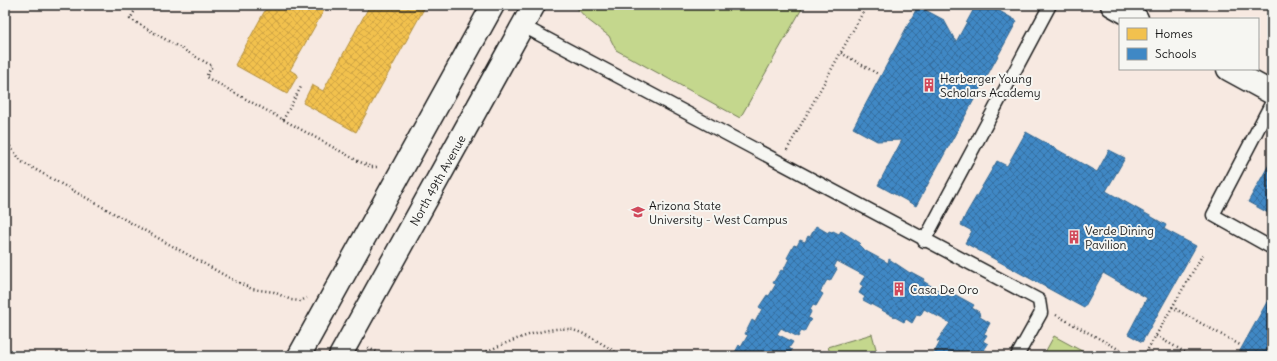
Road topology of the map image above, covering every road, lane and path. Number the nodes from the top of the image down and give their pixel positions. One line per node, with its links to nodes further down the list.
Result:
1 (138, 5): 15 (path)
2 (493, 5): 28 (street)
3 (534, 5): 8 (street, North 49th Avenue)
4 (867, 5): 9 (path)
5 (1050, 5): 19 (lane)
6 (1112, 5): 7 (street)
7 (1135, 18)
8 (522, 26): 17 (lane); 29 (street, North 49th Avenue)
9 (841, 53): 11 (path); 17 (path)
10 (1230, 70): 13 (street)
11 (878, 74)
12 (302, 85): 15 (path)
13 (1272, 93)
14 (1272, 102): 20 (lane)
15 (283, 120): 18 (path)
16 (5, 140): 22 (path)
17 (779, 164): 19 (lane)
18 (378, 167)
19 (924, 241): 23 (lane)
20 (1272, 248)
21 (1203, 254): 24 (path)
22 (308, 298)
23 (1040, 306): 33 (lane); 34 (path)
24 (1172, 307): 25 (path); 26 (path)
25 (1156, 336): 35 (path); 36 (path)
26 (1240, 345)
27 (362, 346): 30 (path)
28 (299, 356)
29 (340, 356)
30 (386, 356)
31 (476, 356): 32 (path)
32 (622, 356)
33 (1017, 356)
34 (1131, 356)
35 (1144, 356)
36 (1192, 356)

